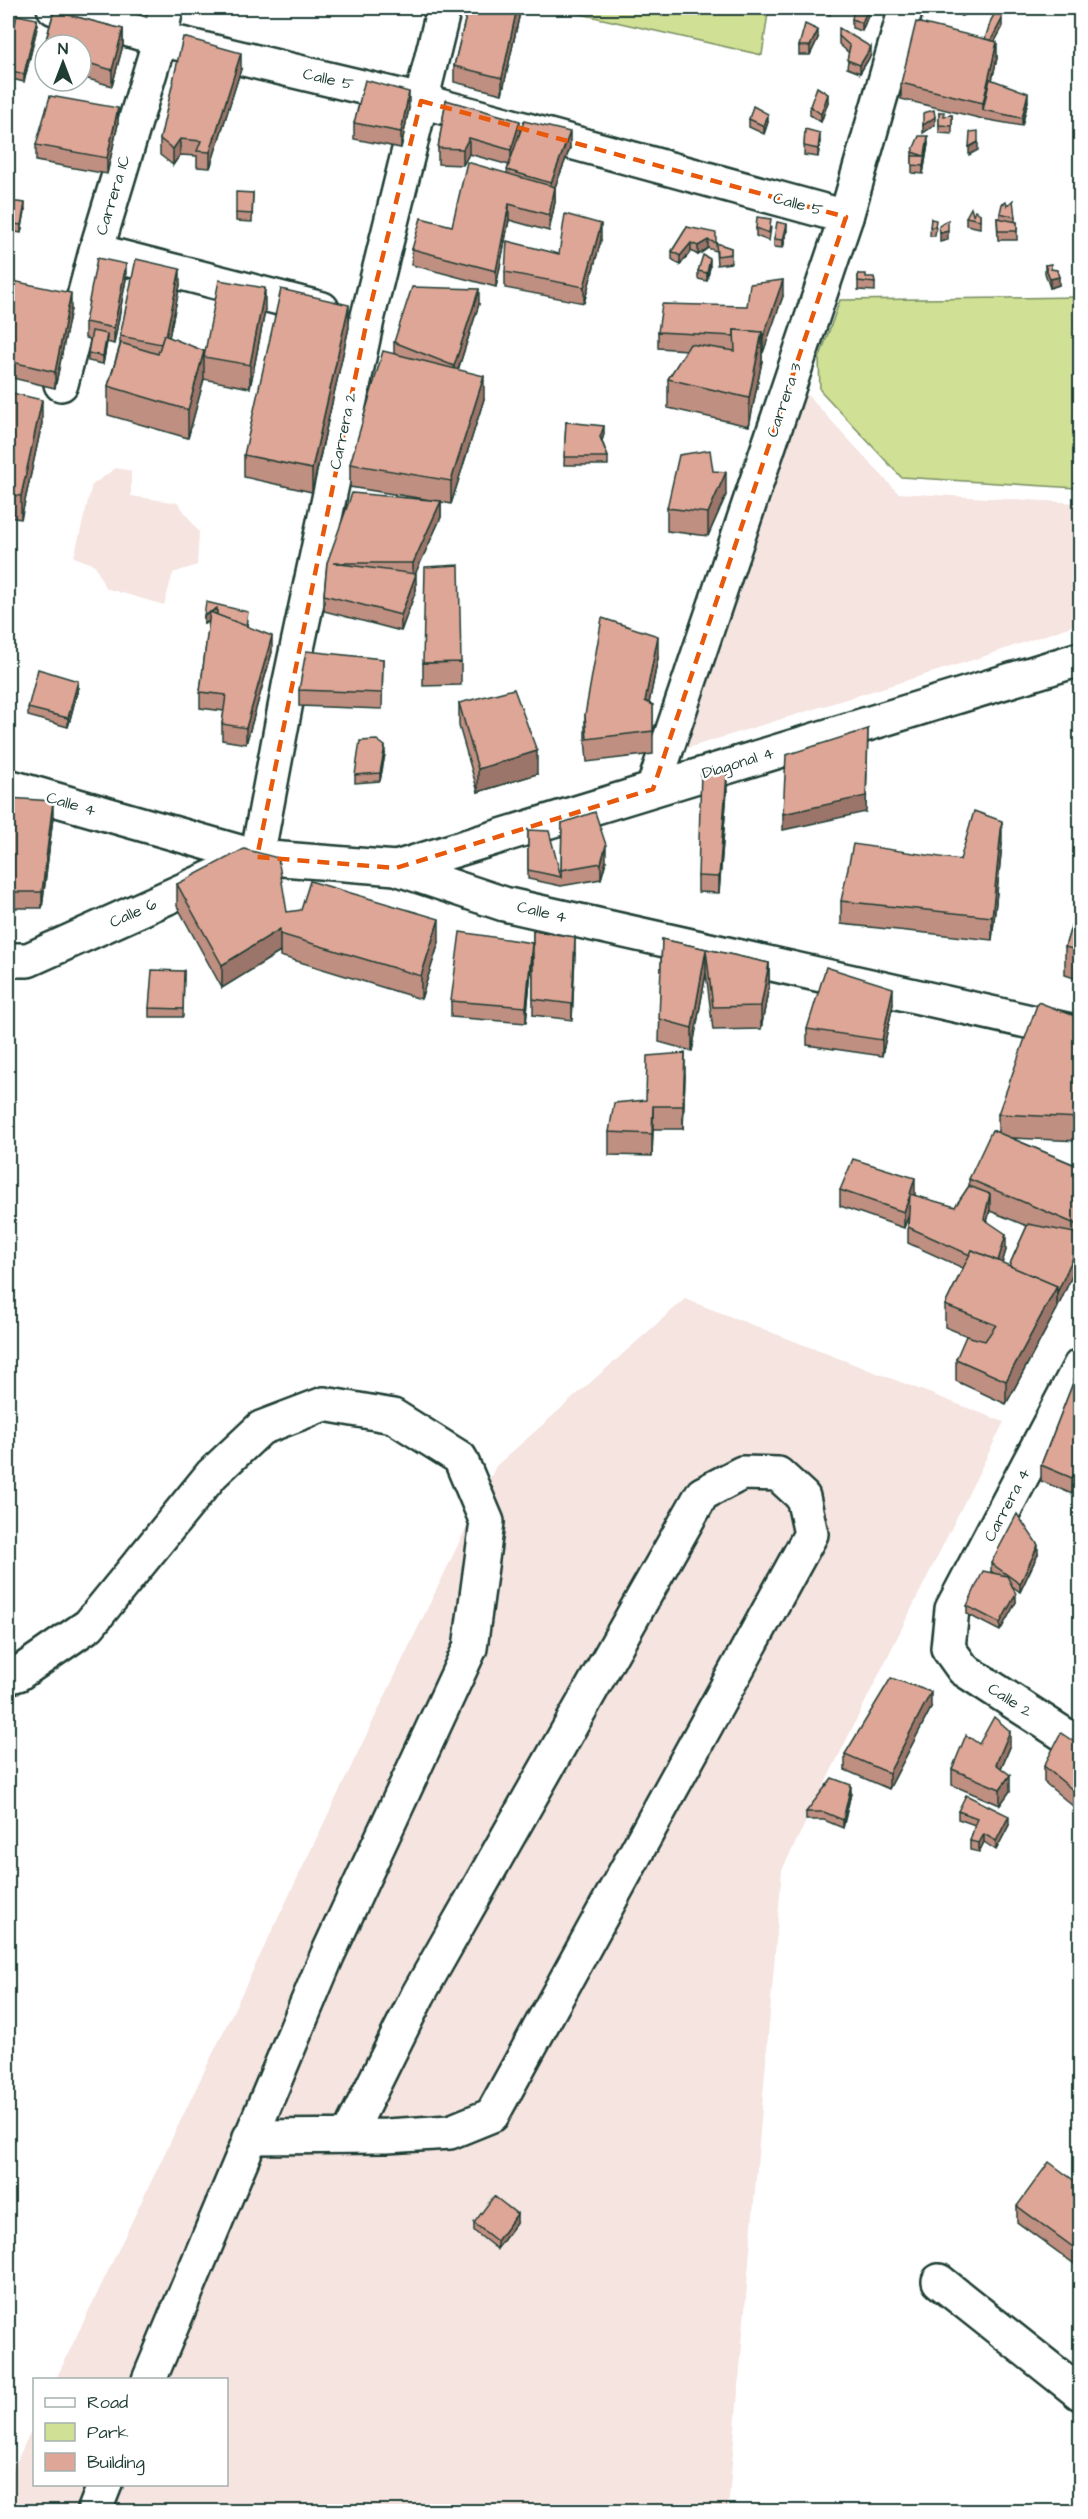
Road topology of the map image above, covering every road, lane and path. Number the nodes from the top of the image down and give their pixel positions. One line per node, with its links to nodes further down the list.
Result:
1 (54, 8): 5 (street, Calle 5)
2 (166, 8): 5 (street, Carrera 1C)
3 (444, 8): 6 (street, Carrera 2)
4 (906, 8): 7 (street, Carrera 3)
5 (160, 39): 6 (street, Calle 5); 8 (street, Carrera 1C)
6 (421, 101): 7 (street, Calle 5); 9 (street, Carrera 2)
7 (846, 217): 13 (street, Carrera 3)
8 (96, 251): 9 (street); 10 (street, Carrera 1C)
9 (367, 320): 14 (street, Carrera 2)
10 (62, 384)
11 (1080, 659): 13 (street, Diagonal 4)
12 (8, 786): 14 (street, Calle 4)
13 (653, 789): 15 (street, Diagonal 4)
14 (257, 857): 15 (street, Calle 4); 16 (street, Calle 6)
15 (396, 868): 17 (street, Calle 4)
16 (8, 960)
17 (1080, 1032)
18 (1080, 1366): 19 (street, Carrera 4)
19 (948, 1648): 21 (street, Calle 2)
20 (8, 1677): 23 (street)
21 (1080, 1745)
22 (348, 2136): 22 (street); 23 (street)
23 (250, 2137): 25 (street)
24 (939, 2281): 26 (street)
25 (149, 2378)
26 (1080, 2393)
27 (104, 2486): 28 (street)
28 (94, 2511)

